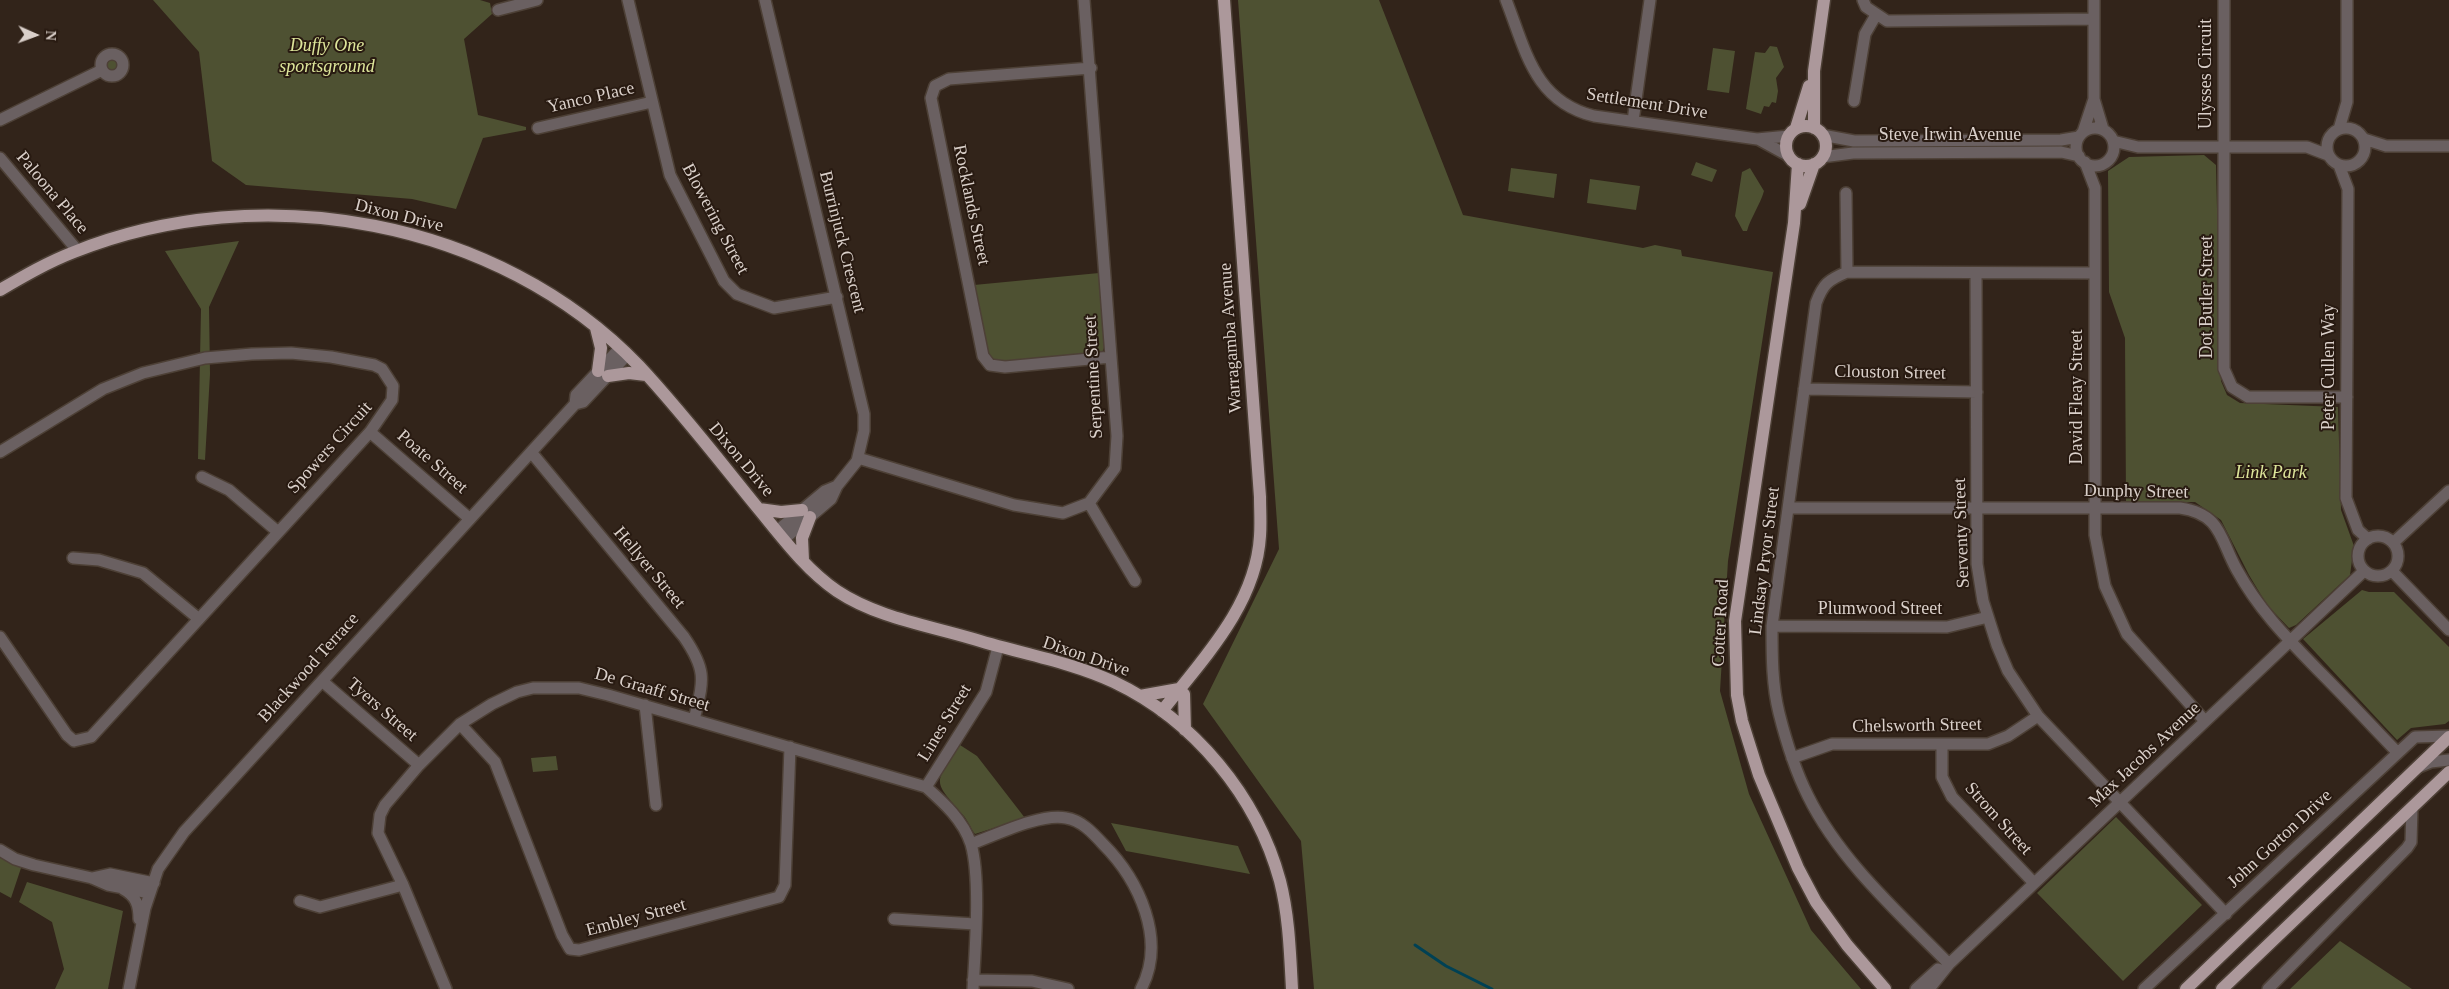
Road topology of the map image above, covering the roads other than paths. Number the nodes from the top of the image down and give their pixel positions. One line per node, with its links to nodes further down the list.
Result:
1 (537, 0): 13 (street)
2 (628, 0): 21 (street, Blowering Street)
3 (765, 0): 57 (street, Burrinjuck Crescent)
4 (1084, 0): 16 (street, Serpentine Street)
5 (1224, 0): 96 (main road, Warragamba Avenue)
6 (1506, 0): 24 (street, Settlement Drive)
7 (1650, 0): 24 (street)
8 (1824, 0): 18 (main road)
9 (1863, 0): 14 (street)
10 (2094, 0): 15 (street)
11 (2224, 0): 37 (street, Ulysses Circuit)
12 (2346, 0): 22 (street, Peter Cullen Way)
13 (498, 10)
14 (1876, 15): 15 (street); 20 (street)
15 (2094, 19): 19 (street)
16 (1091, 68): 60 (street, Serpentine Street); 60 (street, Rocklands Street)
17 (102, 70): 23 (street)
18 (1814, 71): 28 (main road); 29 (main road)
19 (2094, 99): 26 (street); 30 (street)
20 (1854, 101)
21 (652, 102): 25 (street, Yanco Place); 57 (street, Blowering Street)
22 (2347, 102): 27 (street, Peter Cullen Way); 31 (street, Peter Cullen Way)
23 (0, 120)
24 (1633, 121): 33 (street, Settlement Drive)
25 (538, 128)
26 (2103, 129): 30 (street); 34 (street)
27 (2339, 129): 31 (street); 32 (street)
28 (1818, 131): 29 (main road); 30 (street, Steve Irwin Avenue); 46 (main road)
29 (1793, 132): 33 (street, Settlement Drive); 45 (main road)
30 (2081, 135): 43 (street)
31 (2360, 135): 35 (street); 44 (street, Peter Cullen Way)
32 (2329, 138): 38 (street); 40 (street)
33 (1757, 139): 45 (street, Settlement Drive)
34 (2113, 141): 39 (street); 42 (street)
35 (2386, 146): 36 (street); 44 (street)
36 (2449, 146)
37 (2224, 147): 38 (street); 39 (street); 65 (street, Dot Butler Street)
38 (2307, 147): 40 (street)
39 (2138, 148): 42 (street)
40 (2328, 155): 47 (street, Peter Cullen Way)
41 (0, 158): 52 (street, Paloona Place)
42 (2110, 158): 43 (street); 48 (street, David Fleay Street)
43 (2082, 159): 46 (street, Steve Irwin Avenue); 48 (street, David Fleay Street)
44 (2361, 159): 47 (street); 49 (street, Peter Cullen Way)
45 (1794, 160): 46 (main road); 51 (main road, Cotter Road)
46 (1818, 161): 51 (main road, Cotter Road)
47 (2339, 165): 49 (street, Peter Cullen Way)
48 (2095, 188): 55 (street, David Fleay Street)
49 (2348, 189): 65 (street, Peter Cullen Way)
50 (1846, 193): 53 (street)
51 (1794, 223): 137 (main road, Cotter Road)
52 (77, 250): 56 (main road, Dixon Drive); 58 (main road, Dixon Drive)
53 (1847, 272): 54 (street, Lindsay Pryor Street); 63 (street, Lindsay Pryor Street)
54 (1976, 273): 55 (street, Lindsay Pryor Street); 64 (street, Serventy Street)
55 (2095, 273): 76 (street, David Fleay Street)
56 (0, 290)
57 (837, 297): 69 (street, Burrinjuck Crescent)
58 (596, 328): 59 (main road, Dixon Drive); 61 (main road)
59 (623, 351): 61 (street, Blackwood Terrace); 62 (main road, Dixon Drive)
60 (1111, 356): 72 (street, Serpentine Street)
61 (603, 373): 62 (main road); 68 (street, Blackwood Terrace)
62 (646, 375): 73 (main road, Dixon Drive)
63 (1804, 389): 64 (street, Clouston Street); 74 (street, Lindsay Pryor Street)
64 (1976, 392): 75 (street, Serventy Street)
65 (2347, 397): 81 (street, Peter Cullen Way)
66 (370, 432): 67 (street, Spowers Circuit); 78 (street, Poate Street); 79 (street, Spowers Circuit)
67 (0, 452)
68 (531, 452): 78 (street, Blackwood Terrace); 101 (street, Hellyer Street)
69 (858, 458): 72 (street); 77 (street, Burrinjuck Crescent)
70 (202, 477): 79 (street)
71 (2449, 490): 82 (street)
72 (1089, 503): 87 (street)
73 (759, 508): 77 (main road); 80 (main road, Dixon Drive)
74 (1788, 508): 75 (street, Dunphy Street); 90 (street, Lindsay Pryor Street)
75 (1977, 508): 76 (street, Dunphy Street); 88 (street, Serventy Street)
76 (2095, 509): 93 (street, Dunphy Street); 102 (street, David Fleay Street)
77 (806, 513): 80 (street, Burrinjuck Crescent); 84 (main road)
78 (470, 519): 95 (street, Blackwood Terrace)
79 (278, 532): 89 (street, Spowers Circuit)
80 (781, 535): 84 (main road, Dixon Drive)
81 (2368, 539): 82 (street); 85 (street)
82 (2393, 543): 86 (street)
83 (72, 558): 89 (street)
84 (803, 560): 94 (main road, Dixon Drive)
85 (2364, 571): 86 (street); 93 (street, Max Jacobs Avenue)
86 (2392, 571): 91 (street)
87 (1135, 581)
88 (1988, 617): 90 (street, Plumwood Street); 100 (street, Serventy Street)
89 (199, 619): 92 (street, Spowers Circuit)
90 (1772, 626): 109 (street, Lindsay Pryor Street)
91 (2449, 630)
92 (0, 637)
93 (2290, 641): 102 (street, Max Jacobs Avenue); 108 (street, Dunphy Street)
94 (998, 647): 97 (main road, Dixon Drive); 114 (street, Lines Street)
95 (322, 681): 111 (street, Tyers Street); 124 (street, Blackwood Terrace)
96 (1181, 691): 97 (main road); 99 (main road, Warragamba Avenue); 104 (main road)
97 (1140, 696): 99 (main road, Dixon Drive)
98 (645, 705): 101 (street, De Graaff Street); 103 (street, De Graaff Street); 116 (street)
99 (1165, 713): 104 (main road, Dixon Drive)
100 (2038, 716): 106 (street, Chelsworth Street); 115 (street, Serventy Street)
101 (694, 720): 107 (street, De Graaff Street)
102 (2205, 721): 115 (street, Max Jacobs Avenue)
103 (460, 724): 107 (street, Embley Street); 111 (street, De Graaff Street)
104 (1184, 730): 136 (main road, Dixon Drive)
105 (2449, 736): 108 (street, John Gorton Drive); 112 (main road, John Gorton Drive)
106 (1942, 744): 109 (street, Chelsworth Street); 121 (street, Strom Street)
107 (790, 748): 114 (street, De Graaff Street)
108 (2397, 752): 126 (street, John Gorton Drive)
109 (1792, 758): 130 (street, Lindsay Pryor Street)
110 (2449, 760): 112 (street)
111 (419, 765): 122 (street, De Graaff Street)
112 (2417, 768): 141 (main road, John Gorton Drive)
113 (2449, 772): 117 (main road)
114 (926, 787): 118 (street, De Graaff Street)
115 (2120, 802): 121 (street, Max Jacobs Avenue); 126 (street, Serventy Street)
116 (656, 805)
117 (2412, 808): 142 (main road); 143 (street)
118 (970, 844): 128 (street, De Graaff Street); 135 (street)
119 (0, 850): 120 (street)
120 (92, 878): 123 (street); 124 (street)
121 (2034, 883): 130 (street, Max Jacobs Avenue)
122 (403, 885): 125 (street); 133 (street, De Graaff Street)
123 (120, 888): 124 (street); 129 (street)
124 (152, 888): 129 (street, Blackwood Terrace)
125 (300, 901)
126 (2226, 914): 140 (street, John Gorton Drive)
127 (894, 919): 128 (street)
128 (974, 924): 131 (street, De Graaff Street)
129 (139, 933): 132 (street, Blackwood Terrace)
130 (1949, 964): 138 (street, Max Jacobs Avenue); 139 (street, Max Jacobs Avenue)
131 (973, 984): 134 (street)
132 (129, 989)
133 (446, 989)
134 (1068, 989)
135 (1141, 989)
136 (1292, 989)
137 (1886, 989)
138 (1916, 989)
139 (1929, 989)
140 (2144, 989)
141 (2186, 989)
142 (2222, 989)
143 (2268, 989)

